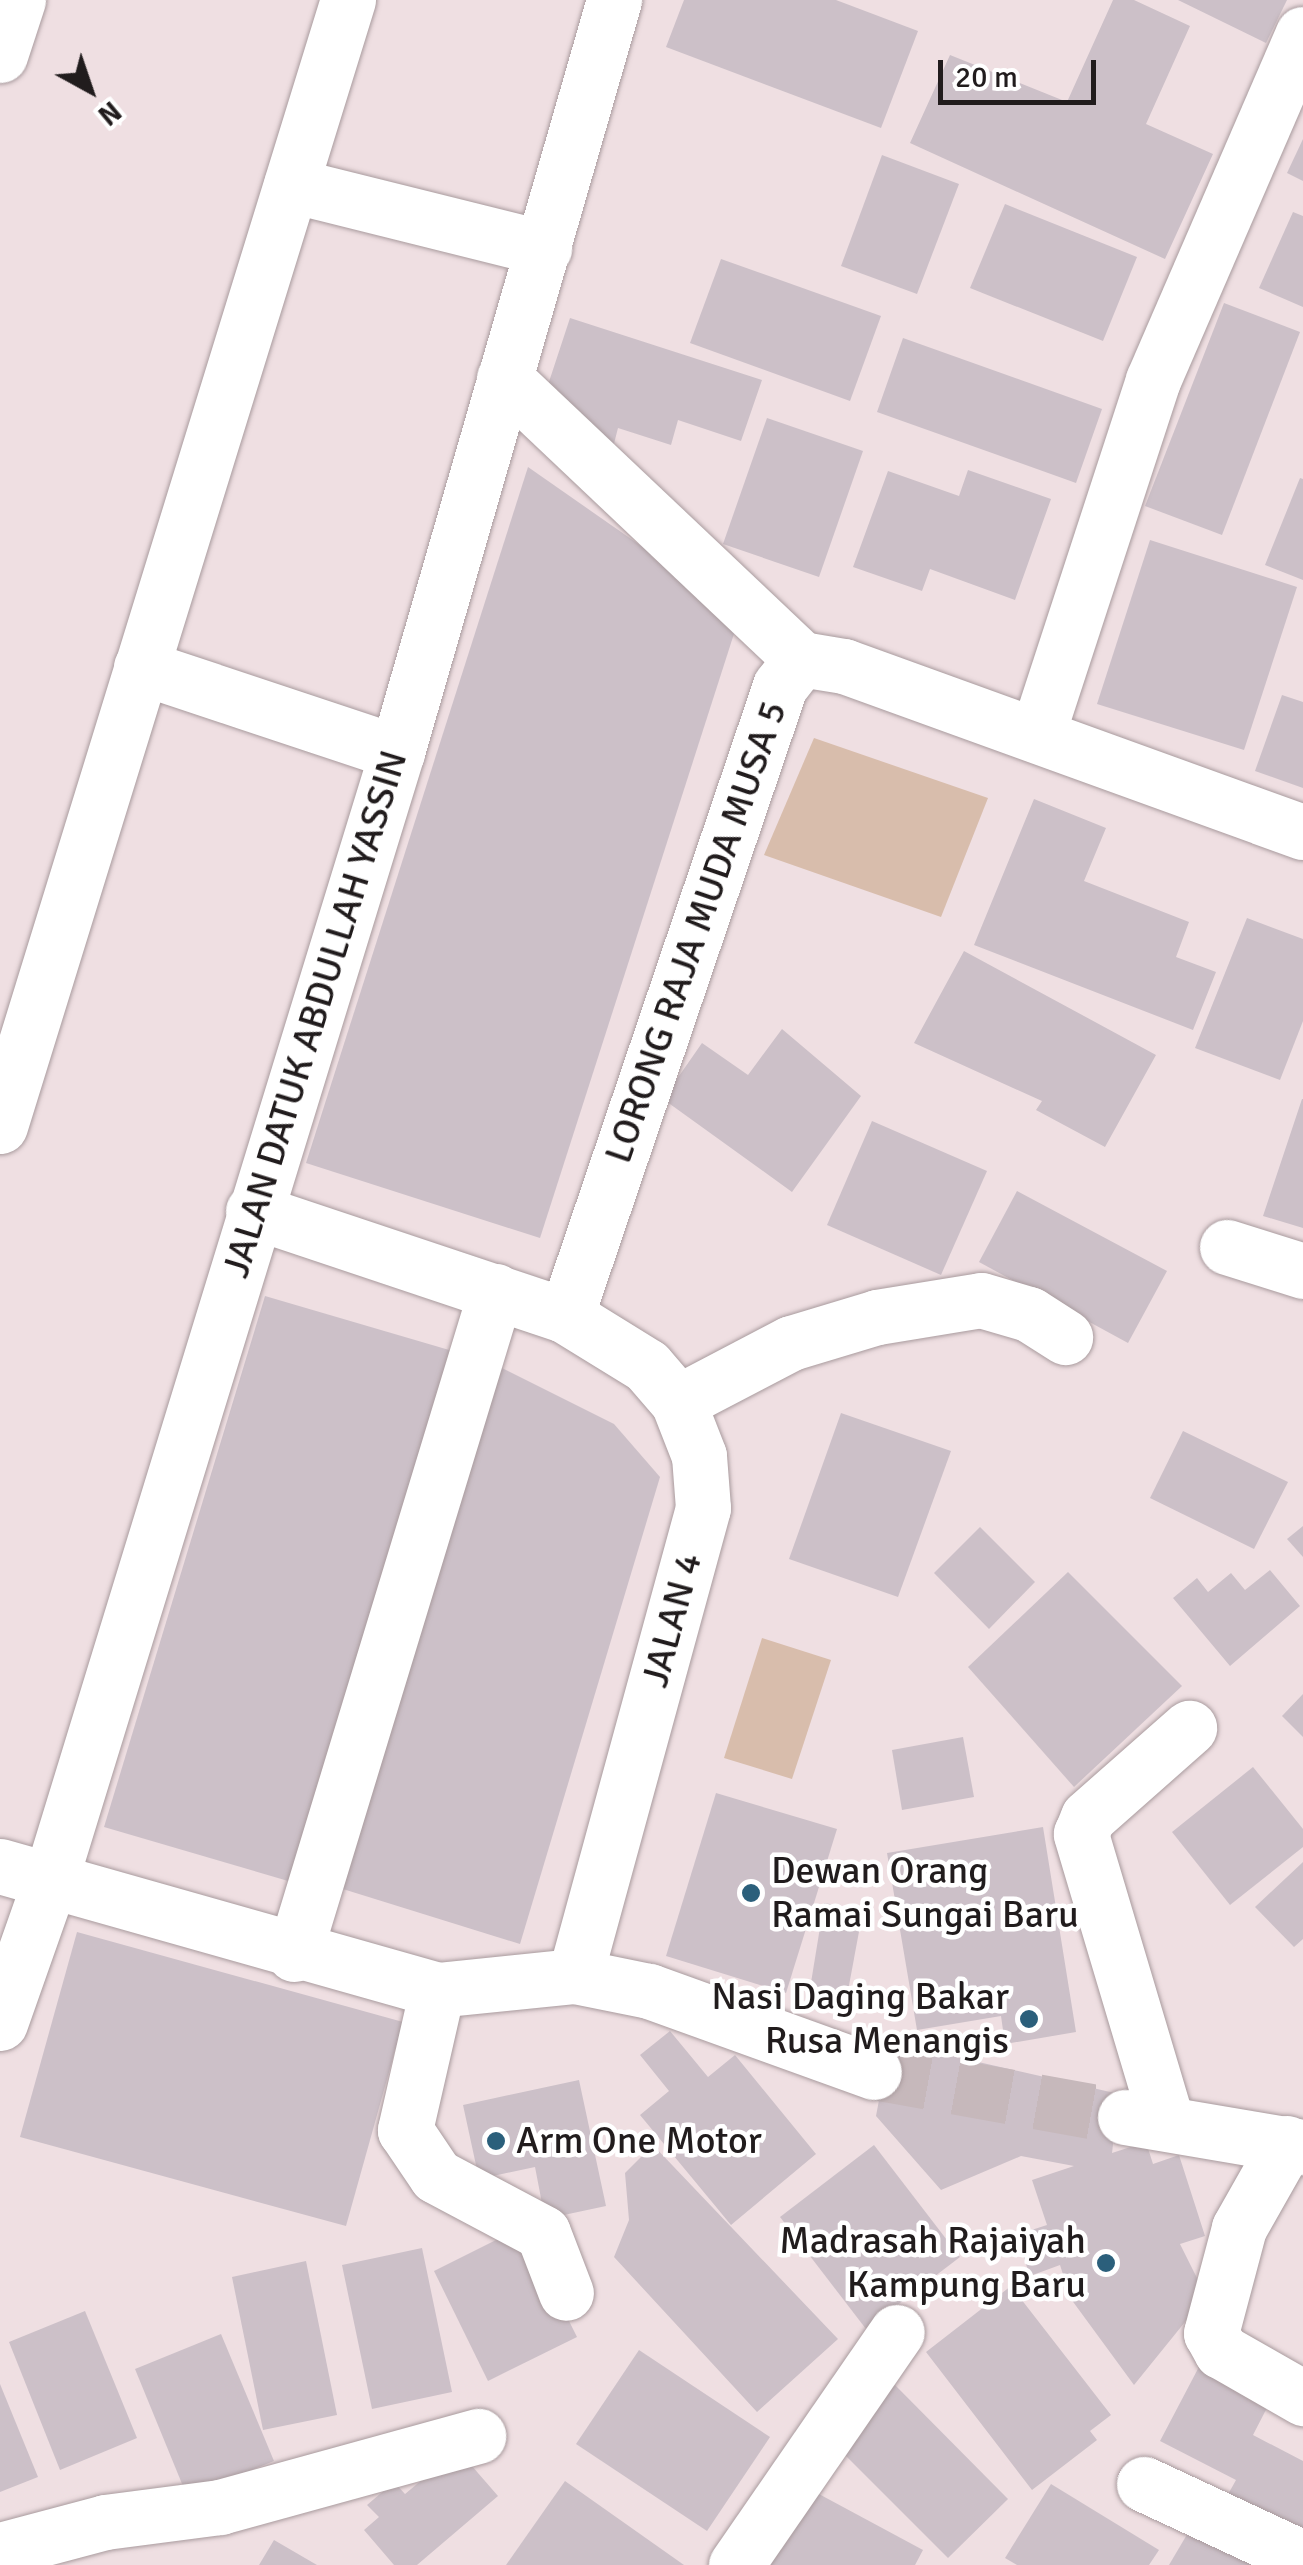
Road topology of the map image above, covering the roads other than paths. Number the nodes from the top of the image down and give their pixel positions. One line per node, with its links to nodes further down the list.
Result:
1 (18, 0): 5 (street)
2 (348, 0): 6 (street)
3 (614, 0): 7 (street, JALAN DATUK ABDULLAH YASSIN)
4 (1303, 34): 11 (street)
5 (0, 55)
6 (291, 185): 7 (street); 10 (street)
7 (544, 248): 8 (street, JALAN DATUK ABDULLAH YASSIN)
8 (504, 378): 9 (street); 12 (street, JALAN DATUK ABDULLAH YASSIN)
9 (801, 659): 11 (street, LORONG RAJA MUDA MUSA 5); 19 (street, LORONG RAJA MUDA MUSA 5)
10 (142, 667): 12 (street); 14 (street)
11 (1037, 735): 13 (street, LORONG RAJA MUDA MUSA 5)
12 (397, 752): 15 (street, JALAN DATUK ABDULLAH YASSIN)
13 (1303, 832)
14 (0, 1126)
15 (254, 1211): 18 (street, JALAN 4); 23 (street, JALAN DATUK ABDULLAH YASSIN)
16 (1227, 1246): 17 (street)
17 (1303, 1271)
18 (496, 1290): 19 (street, JALAN 4); 24 (street)
19 (566, 1316): 21 (street, JALAN 4)
20 (1066, 1337): 21 (street)
21 (678, 1402): 25 (street, JALAN 4)
22 (1189, 1728): 29 (street)
23 (25, 1872): 24 (street); 27 (street, JALAN DATUK ABDULLAH YASSIN)
24 (294, 1954): 26 (street)
25 (575, 1976): 26 (street); 28 (street)
26 (437, 1990): 30 (street)
27 (0, 2024)
28 (874, 2072)
29 (1295, 2145): 32 (street)
30 (566, 2293)
31 (897, 2332): 37 (street)
32 (1303, 2398)
33 (478, 2436): 35 (street)
34 (1144, 2484): 36 (street)
35 (0, 2550)
36 (1303, 2558)
37 (736, 2565)

